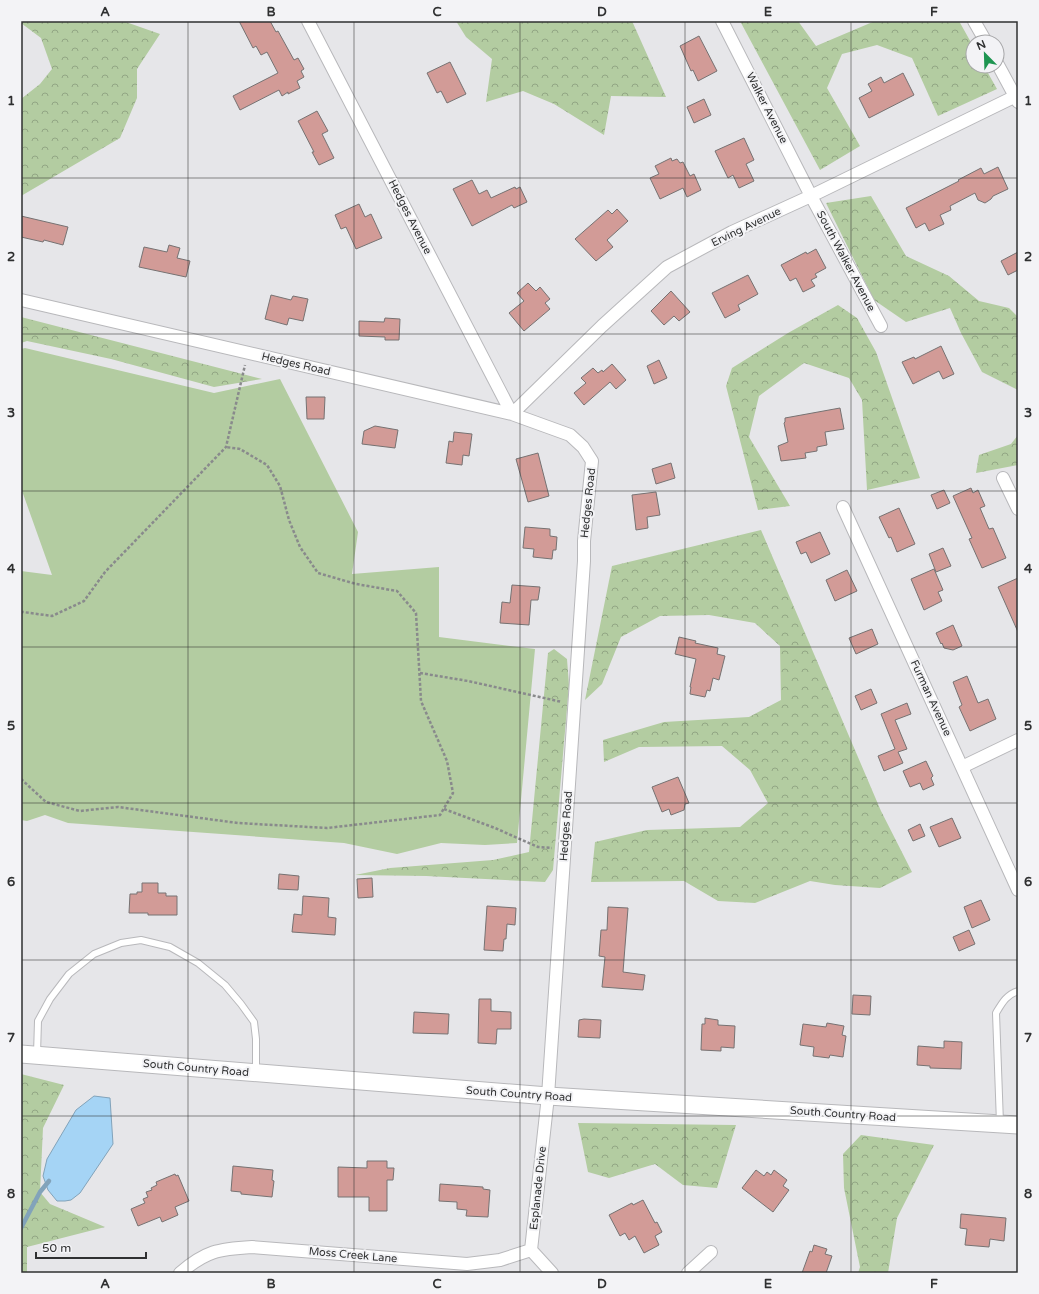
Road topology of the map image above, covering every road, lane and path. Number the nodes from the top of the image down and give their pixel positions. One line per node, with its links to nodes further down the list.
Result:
1 (308, 21): 11 (street, Hedges Avenue)
2 (722, 21): 7 (street, Walker Avenue)
3 (974, 21): 4 (street)
4 (981, 34)
5 (1003, 74): 6 (street)
6 (1017, 98): 7 (street, Erving Avenue)
7 (812, 196): 9 (street, South Walker Avenue); 11 (street, Erving Avenue)
8 (21, 300): 10 (street, Hedges Road)
9 (881, 326)
10 (248, 353): 11 (street, Hedges Road); 12 (path)
11 (512, 414): 18 (street, Hedges Road)
12 (226, 447): 16 (path); 17 (path)
13 (1003, 478): 15 (street)
14 (843, 507): 20 (street, Furman Avenue)
15 (1018, 509)
16 (21, 613)
17 (420, 673): 18 (path); 22 (path)
18 (574, 705): 23 (street, Hedges Road)
19 (1018, 740): 20 (street)
20 (962, 767): 24 (street, Furman Avenue)
21 (21, 779): 22 (path)
22 (444, 809): 23 (path)
23 (564, 849): 28 (street, Hedges Road)
24 (1018, 890)
25 (1018, 991): 29 (lane)
26 (29, 1055): 27 (main road, South Country Road); 27 (lane)
27 (256, 1073): 28 (main road, South Country Road)
28 (548, 1096): 29 (main road, South Country Road); 31 (street, Esplanade Drive)
29 (1000, 1124): 30 (main road, South Country Road)
30 (1018, 1125)
31 (531, 1250): 33 (street, Moss Creek Lane); 34 (street)
32 (711, 1252): 35 (street)
33 (180, 1273)
34 (552, 1273)
35 (688, 1273)

